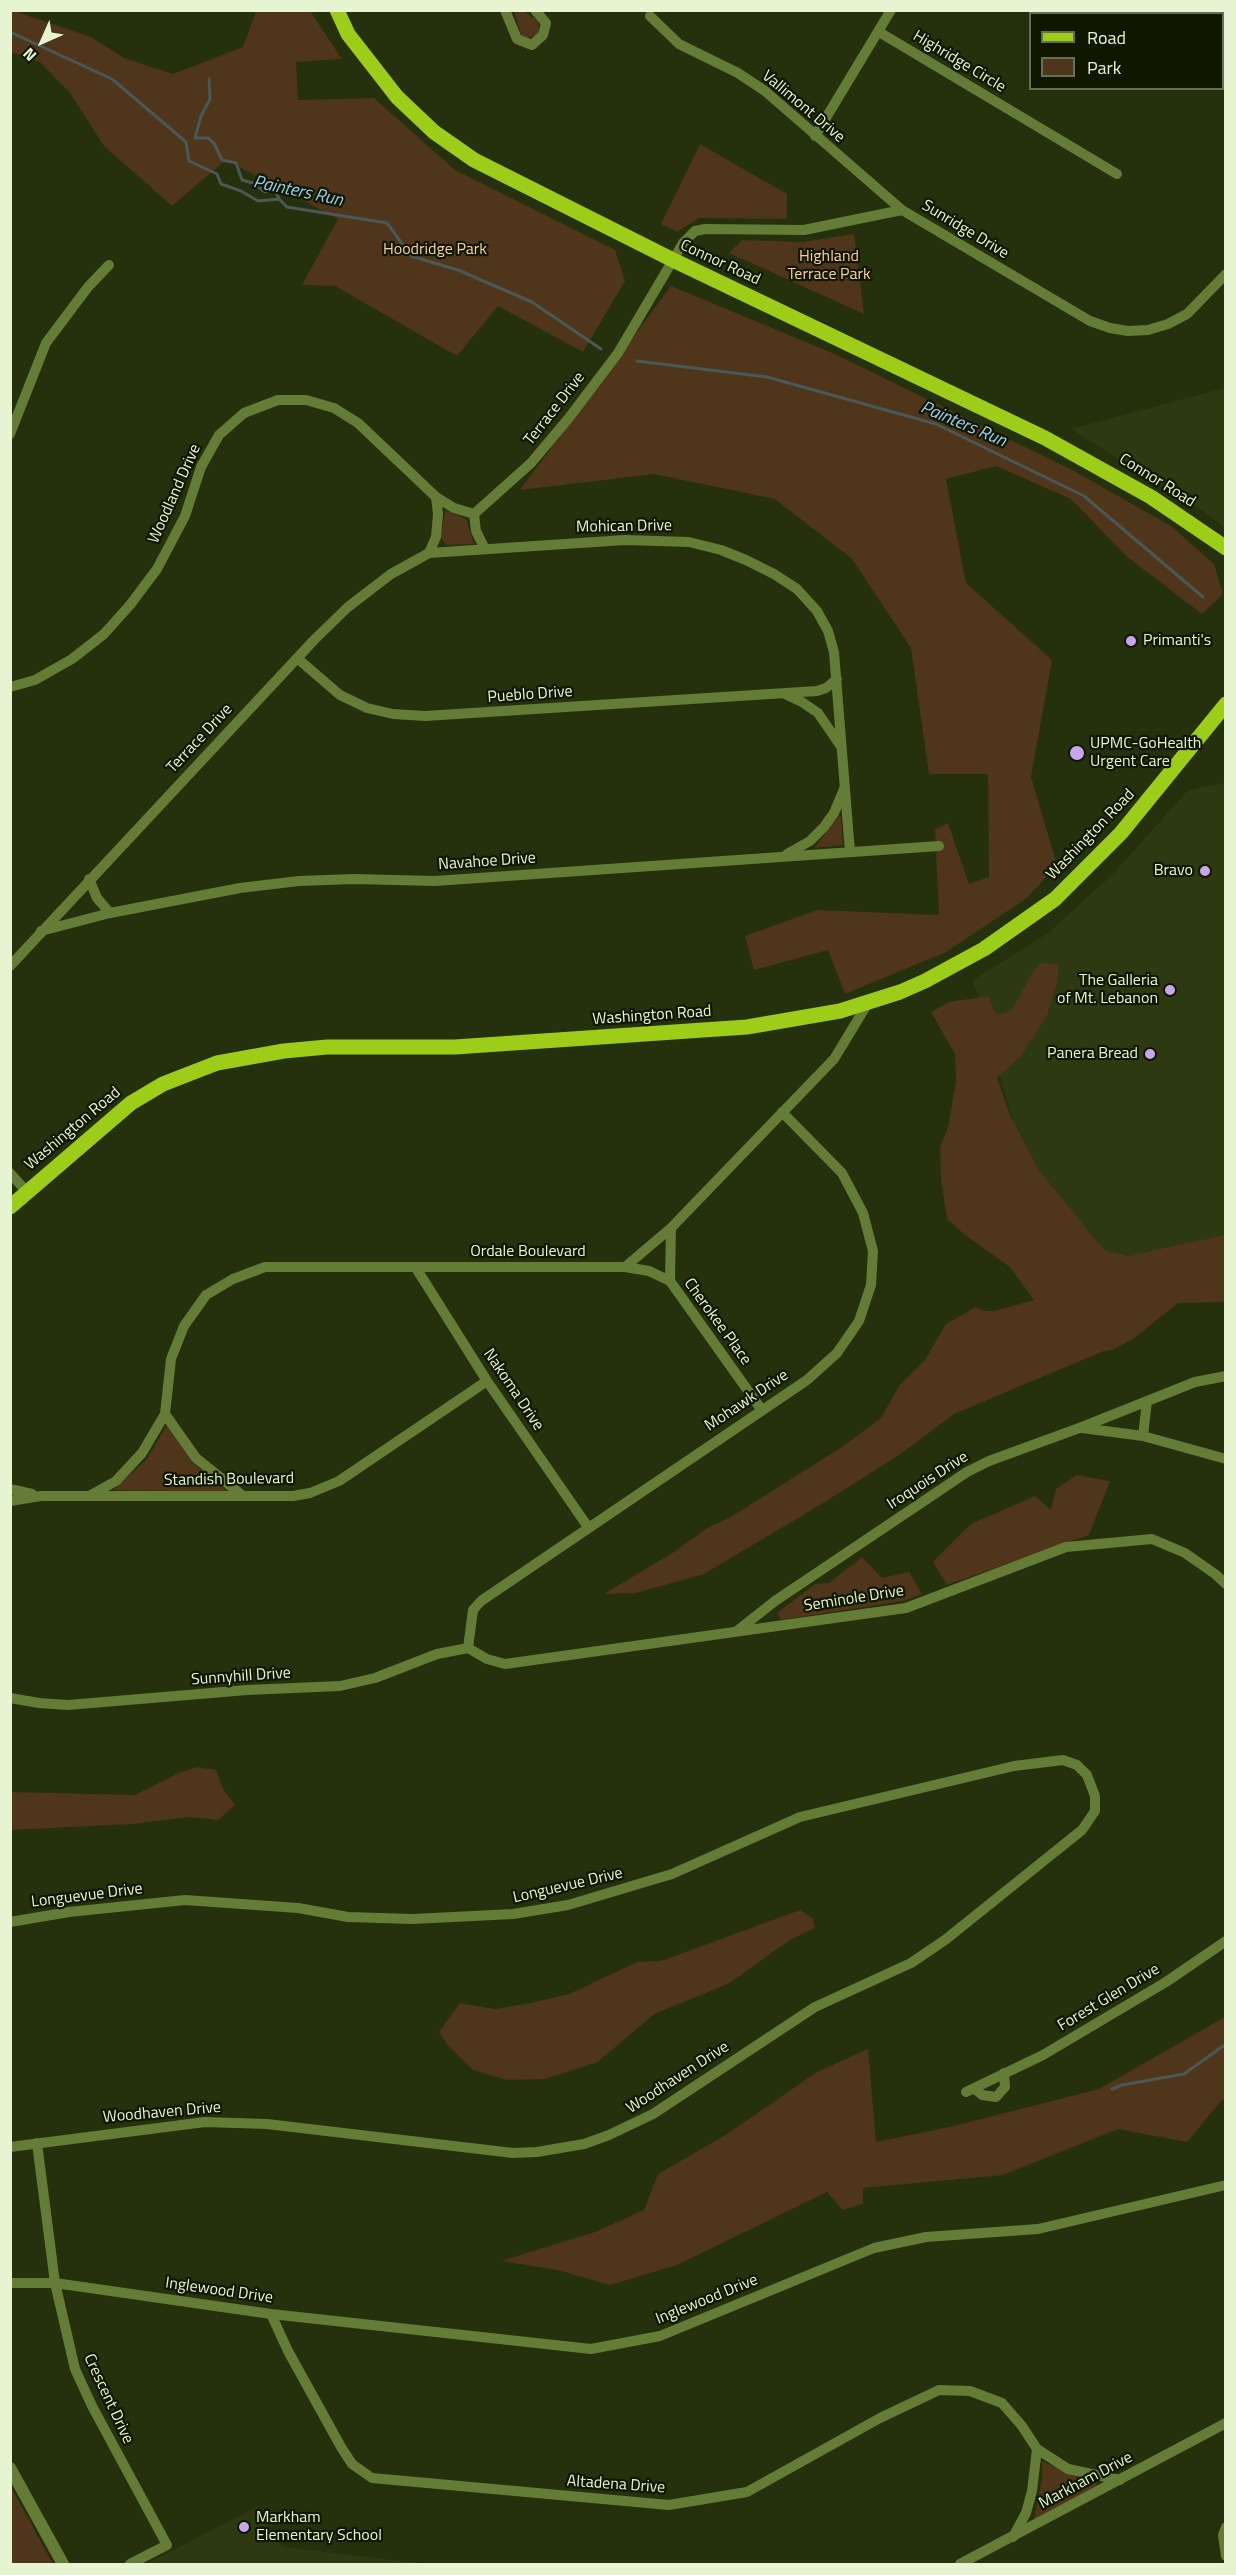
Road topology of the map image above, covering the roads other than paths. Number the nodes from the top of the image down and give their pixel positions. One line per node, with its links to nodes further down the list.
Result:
1 (337, 10): 11 (main road, Connor Road)
2 (505, 10): 3 (street)
3 (535, 10)
4 (891, 10): 6 (street)
5 (650, 16): 8 (street, Vallimont Drive)
6 (884, 16): 7 (street)
7 (879, 32): 8 (street); 9 (street, Highridge Circle)
8 (815, 135): 10 (street, Vallimont Drive)
9 (1118, 174)
10 (902, 210): 11 (street, Sunridge Drive); 13 (street, Sunridge Drive)
11 (673, 260): 16 (street, Terrace Drive); 17 (main road, Connor Road)
12 (109, 265): 14 (street)
13 (1226, 274)
14 (10, 434)
15 (436, 497): 16 (street, Woodland Drive); 19 (street); 22 (street, Woodland Drive)
16 (474, 514): 18 (street)
17 (1226, 548)
18 (485, 549): 19 (street, Terrace Drive); 21 (street, Mohican Drive)
19 (429, 554): 20 (street, Terrace Drive)
20 (297, 658): 23 (street, Pueblo Drive); 30 (street, Terrace Drive)
21 (837, 679): 23 (street, Pueblo Drive); 25 (street, Mohican Drive)
22 (10, 687)
23 (782, 693): 25 (street)
24 (1225, 705): 34 (main road, Washington Road)
25 (842, 748): 26 (street, Mohican Drive)
26 (845, 786): 28 (street, Mohican Drive); 29 (street, Mohican Drive)
27 (939, 846): 28 (street, Navahoe Drive)
28 (850, 852): 29 (street, Navahoe Drive)
29 (784, 856): 31 (street, Navahoe Drive)
30 (89, 879): 31 (street); 32 (street, Terrace Drive)
31 (110, 914): 32 (street, Navahoe Drive)
32 (41, 931): 33 (street, Terrace Drive)
33 (10, 966)
34 (868, 1003): 35 (street); 37 (main road, Washington Road)
35 (782, 1112): 39 (street); 46 (street, Mohawk Drive)
36 (10, 1173): 37 (street)
37 (27, 1192): 38 (main road, Washington Road)
38 (10, 1207)
39 (670, 1228): 40 (street); 42 (street, Cherokee Place)
40 (625, 1267): 41 (street, Ordale Boulevard); 42 (street, Cherokee Place)
41 (416, 1268): 44 (street, Nakoma Drive); 47 (street, Ordale Boulevard)
42 (670, 1281): 46 (street, Cherokee Place)
43 (1226, 1376): 45 (street, Iroquois Drive)
44 (487, 1381): 54 (street, Standish Boulevard); 56 (street, Nakoma Drive)
45 (1147, 1401): 48 (street, Iroquois Drive); 49 (street)
46 (761, 1409): 56 (street, Mohawk Drive)
47 (165, 1414): 53 (street, Ordale Boulevard); 54 (street)
48 (1082, 1427): 49 (street); 58 (street, Iroquois Drive)
49 (1143, 1437): 50 (street)
50 (1226, 1459)
51 (10, 1489): 52 (street)
52 (41, 1496): 53 (street, Standish Boulevard); 55 (street, Standish Boulevard)
53 (89, 1496): 54 (street, Standish Boulevard)
54 (243, 1496)
55 (10, 1501)
56 (588, 1527): 59 (street, Mohawk Drive)
57 (1226, 1584): 58 (street, Seminole Drive)
58 (736, 1631): 59 (street, Seminole Drive)
59 (468, 1648): 60 (street, Sunnyhill Drive)
60 (10, 1698)
61 (1095, 1796): 62 (street, Longuevue Drive); 65 (street, Woodhaven Drive)
62 (10, 1922)
63 (1226, 1941): 64 (street, Forest Glen Drive)
64 (1004, 2073): 64 (street, Forest Glen Drive)
65 (36, 2143): 66 (street, Woodhaven Drive); 69 (street, Crescent Drive)
66 (10, 2147)
67 (1226, 2185): 70 (street, Inglewood Drive)
68 (10, 2283): 69 (street, Inglewood Drive)
69 (55, 2283): 70 (street, Inglewood Drive); 79 (street, Crescent Drive)
70 (272, 2314): 72 (street, Altadena Drive)
71 (1226, 2423): 74 (street, Markham Drive)
72 (1037, 2450): 74 (street, Altadena Drive); 76 (street)
73 (10, 2468): 78 (street)
74 (1120, 2480): 76 (street, Markham Drive)
75 (1226, 2527): 77 (street)
76 (1012, 2537): 80 (street, Markham Drive)
77 (1226, 2556)
78 (63, 2565)
79 (130, 2565)
80 (960, 2565)

